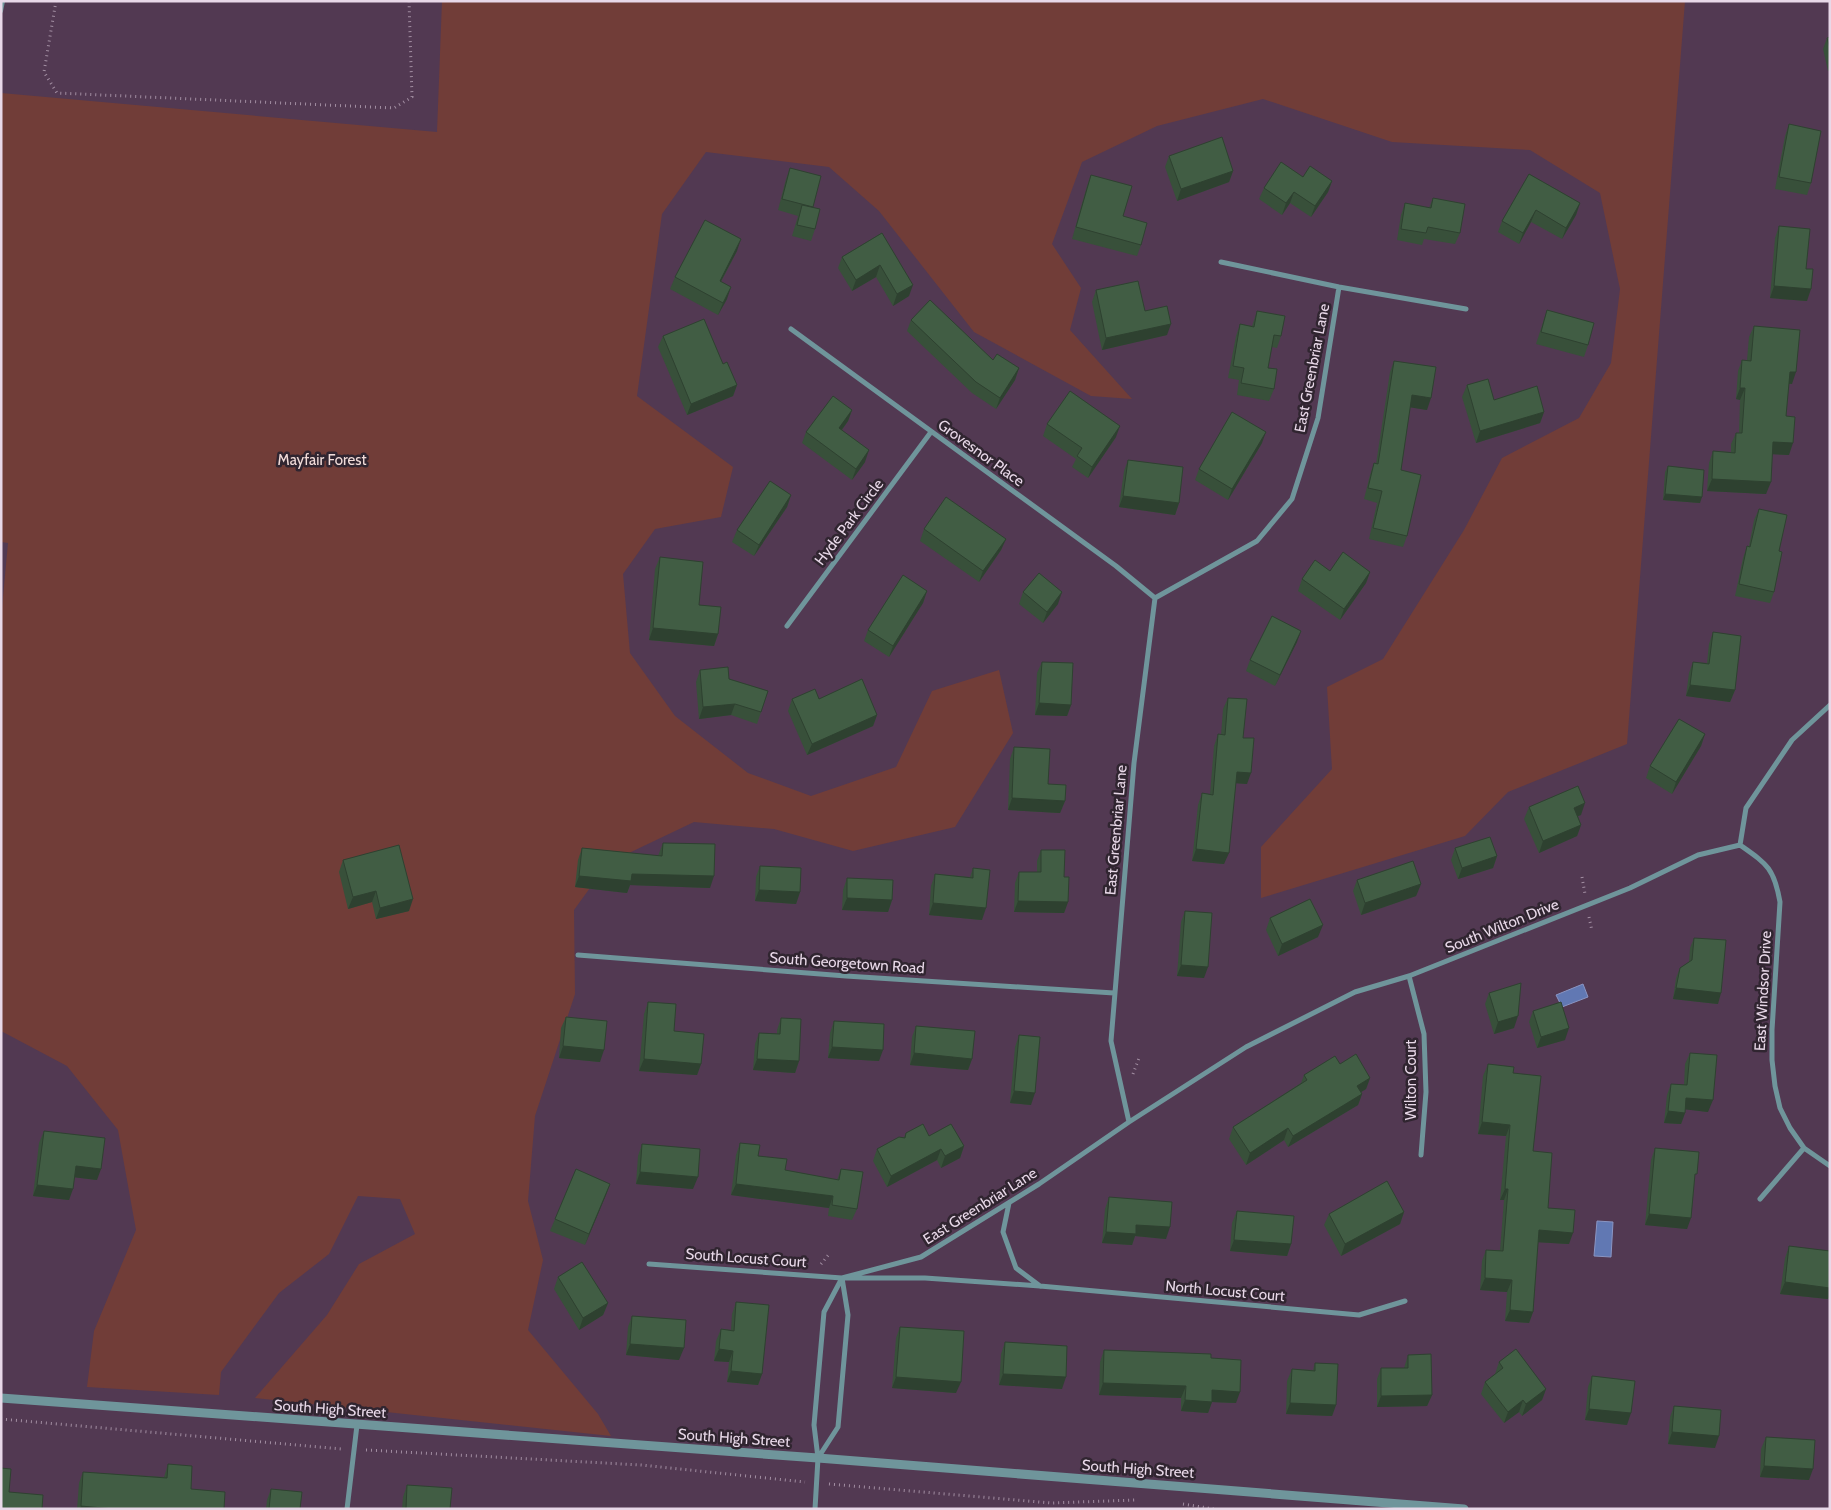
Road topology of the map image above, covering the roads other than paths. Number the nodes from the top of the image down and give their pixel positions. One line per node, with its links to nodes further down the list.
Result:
1 (2, 1): 2 (lane)
2 (1, 12)
3 (1221, 262): 4 (street)
4 (1339, 287): 5 (street); 8 (street, East Greenbriar Lane)
5 (1466, 309)
6 (791, 329): 7 (street, Grovesnor Place)
7 (931, 432): 8 (street, Grovesnor Place); 9 (street, Hyde Park Circle)
8 (1155, 598): 14 (street, East Greenbriar Lane)
9 (787, 626)
10 (1830, 705): 11 (street)
11 (1740, 845): 13 (street, South Wilton Drive); 16 (street, East Windsor Drive)
12 (578, 955): 14 (street, South Georgetown Road)
13 (1409, 976): 15 (street, South Wilton Drive); 17 (street, Wilton Court)
14 (1114, 993): 15 (street, East Greenbriar Lane)
15 (1130, 1122): 20 (street, East Greenbriar Lane)
16 (1804, 1148): 18 (street, East Windsor Drive); 19 (street)
17 (1421, 1155)
18 (1830, 1166)
19 (1760, 1199)
20 (1009, 1203): 22 (street, East Greenbriar Lane); 23 (street)
21 (649, 1264): 22 (street, South Locust Court)
22 (842, 1278): 23 (street, North Locust Court); 27 (street); 27 (street)
23 (1040, 1286): 24 (street, North Locust Court)
24 (1405, 1301)
25 (1, 1398): 26 (street, South High Street)
26 (357, 1425): 27 (street, South High Street); 28 (street)
27 (818, 1458): 29 (street); 30 (street, South High Street)
28 (347, 1509)
29 (815, 1509)
30 (1464, 1509)

